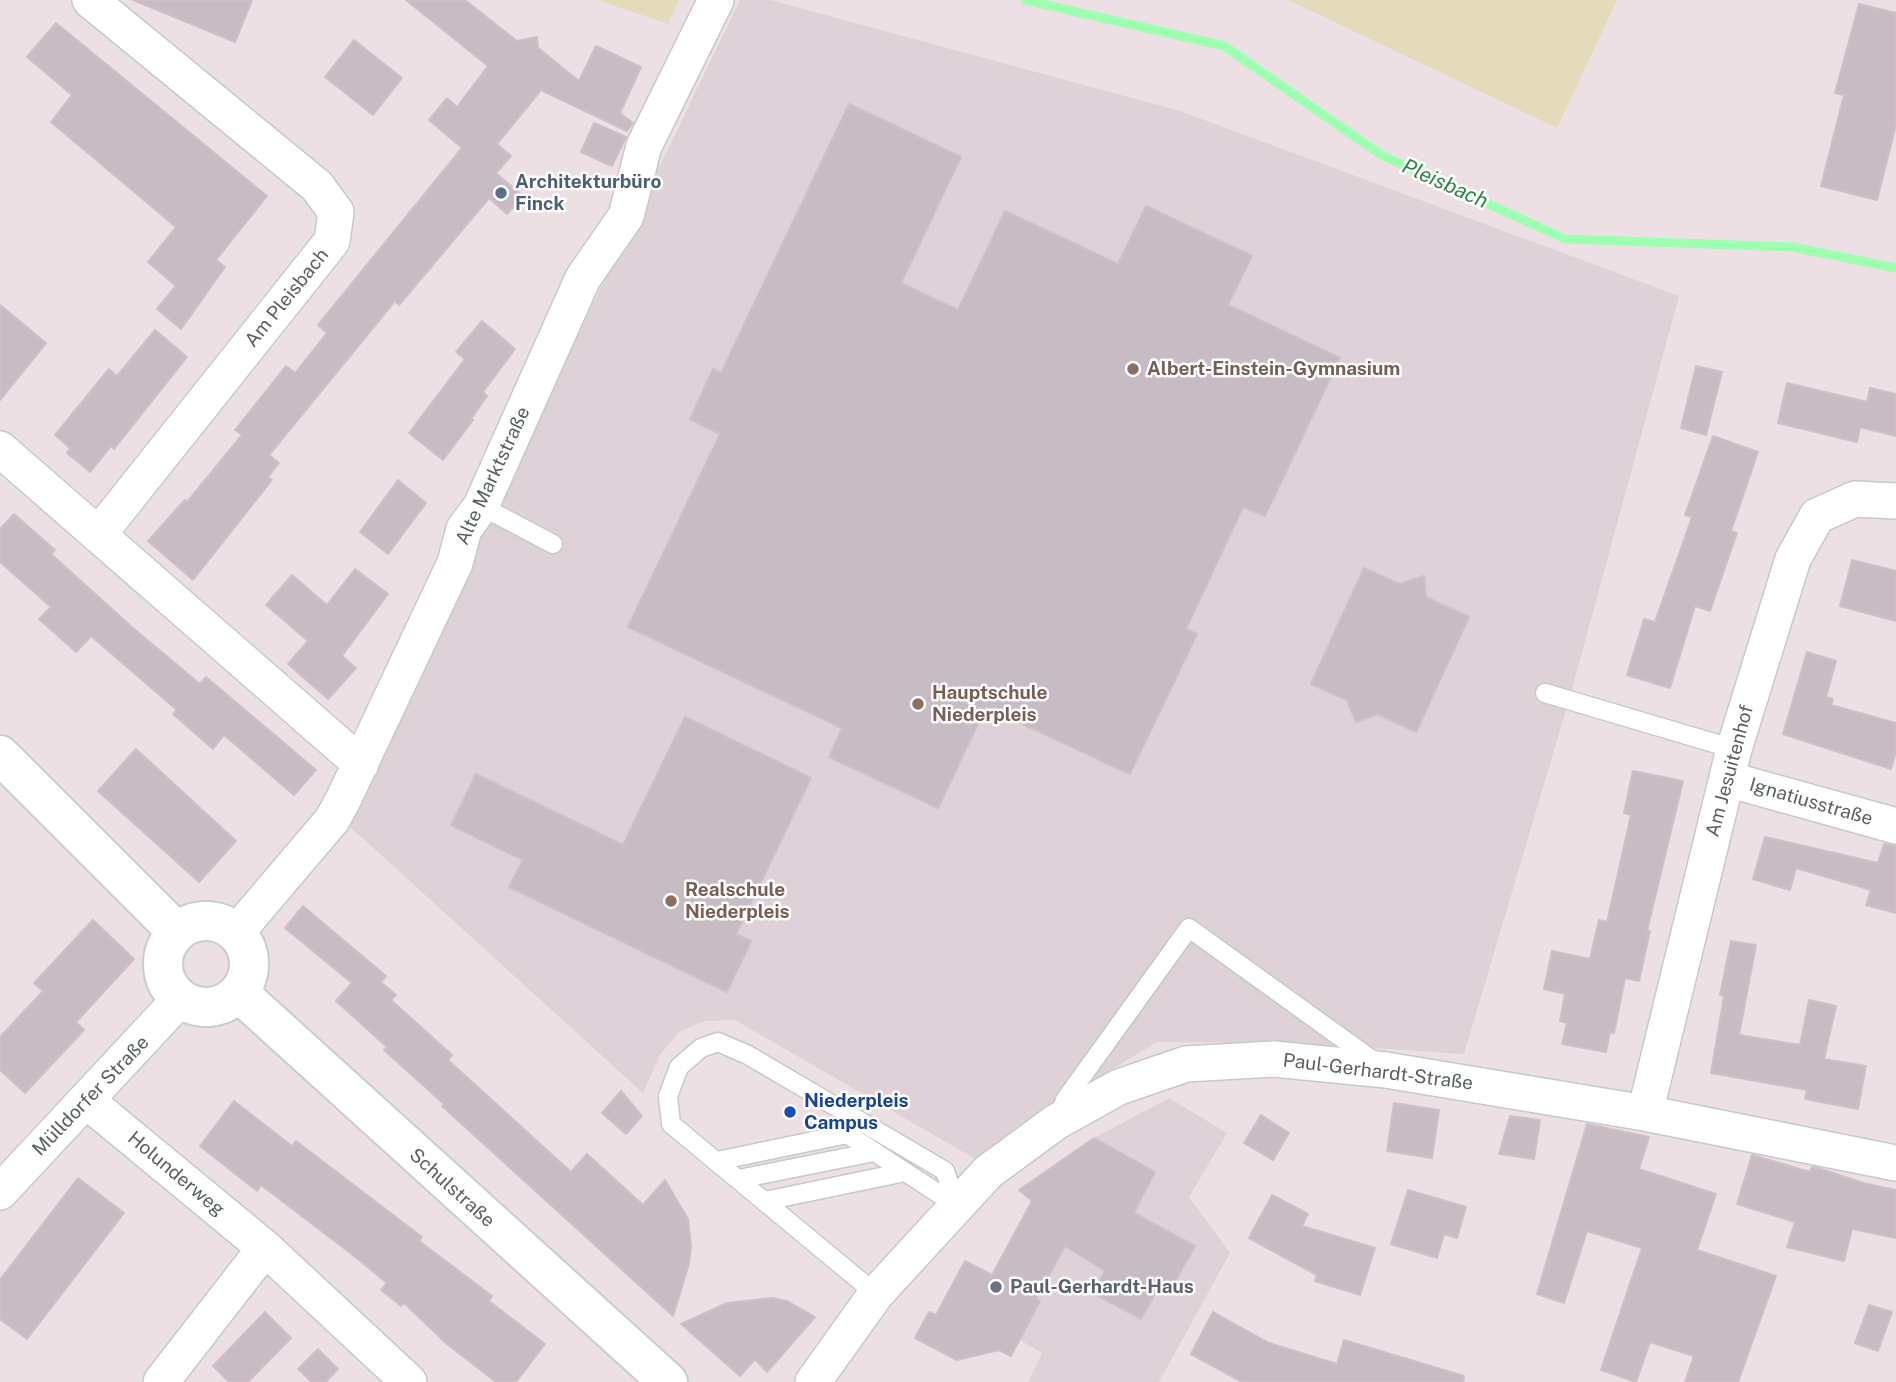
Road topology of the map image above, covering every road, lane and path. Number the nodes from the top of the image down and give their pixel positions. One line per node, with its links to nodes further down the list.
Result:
1 (90, 0): 6 (street, Am Pleisbach)
2 (716, 0): 5 (street, Alte Marktstraße)
3 (0, 449): 6 (street)
4 (1896, 501): 11 (street, Am Jesuitenhof)
5 (481, 506): 7 (lane); 10 (street, Alte Marktstraße)
6 (98, 535): 10 (street)
7 (553, 544)
8 (1545, 693): 11 (lane)
9 (0, 755): 13 (street)
10 (361, 764): 14 (street, Alte Marktstraße)
11 (1730, 764): 12 (street, Ignatiusstraße); 19 (street, Am Jesuitenhof)
12 (1896, 826)
13 (177, 932): 14 (street); 16 (street)
14 (236, 933): 15 (street)
15 (239, 993): 16 (street); 33 (street, Schulstraße)
16 (180, 999): 18 (street, Mülldorfer Straße)
17 (1386, 1070): 19 (street, Paul-Gerhardt-Straße); 20 (street, Paul-Gerhardt-Straße); 20 (lane)
18 (88, 1101): 26 (street, Mülldorfer Straße); 29 (street, Holunderweg)
19 (1645, 1114): 23 (street, Paul-Gerhardt-Straße)
20 (1056, 1122): 28 (street, Paul-Gerhardt-Straße)
21 (874, 1152): 22 (lane); 24 (lane); 25 (lane)
22 (717, 1161): 25 (lane); 28 (lane)
23 (1896, 1163)
24 (905, 1171): 27 (lane); 28 (lane)
25 (738, 1179): 27 (lane)
26 (0, 1192)
27 (765, 1201): 30 (lane)
28 (956, 1205): 30 (street, Paul-Gerhardt-Straße)
29 (265, 1248): 31 (street); 32 (street, Holunderweg)
30 (876, 1294): 34 (street, Paul-Gerhardt-Straße)
31 (161, 1382)
32 (409, 1382)
33 (668, 1382)
34 (813, 1382)

